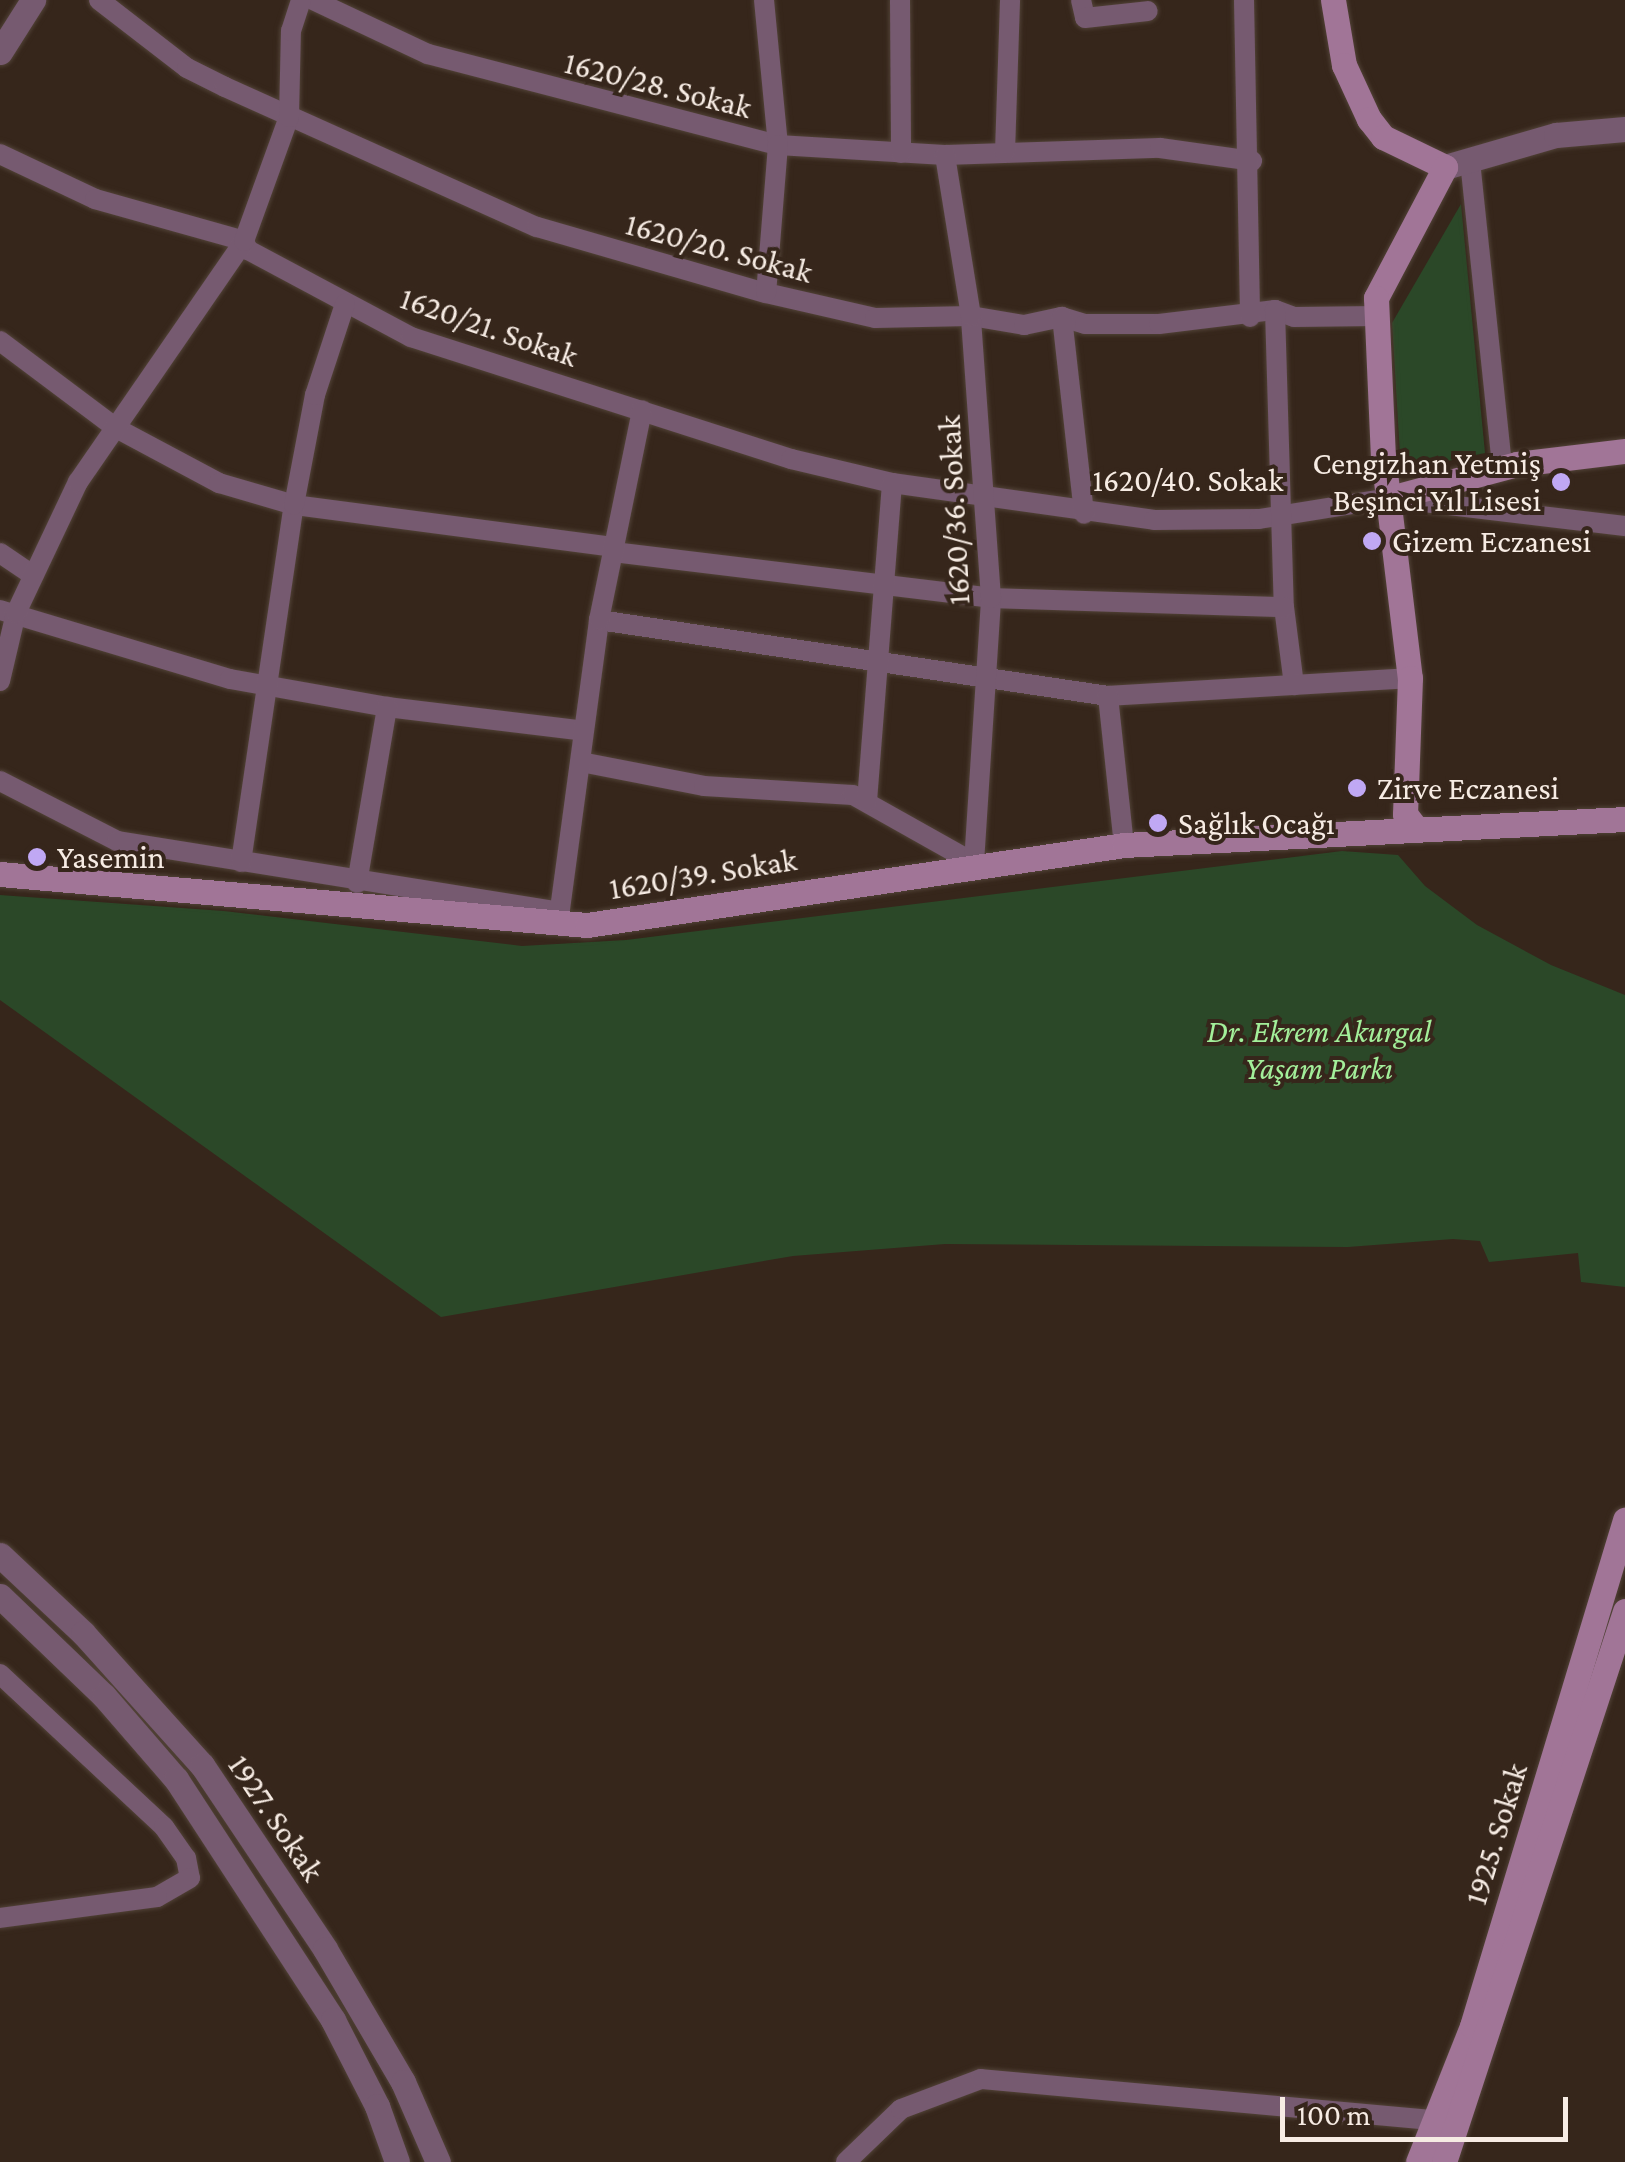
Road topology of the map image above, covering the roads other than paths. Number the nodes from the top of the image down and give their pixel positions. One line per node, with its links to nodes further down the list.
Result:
1 (33, 0): 12 (street)
2 (99, 0): 13 (street, 1620/20. Sokak)
3 (301, 0): 13 (street)
4 (314, 0): 15 (street, 1620/28. Sokak)
5 (764, 0): 15 (street)
6 (900, 0): 18 (street)
7 (1010, 0): 16 (street)
8 (1081, 0): 11 (street)
9 (1244, 0): 20 (street)
10 (1333, 0): 21 (main road)
11 (1148, 11)
12 (0, 52)
13 (289, 116): 22 (street); 23 (street, 1620/20. Sokak)
14 (1625, 129): 21 (street)
15 (778, 145): 18 (street, 1620/28. Sokak); 23 (street)
16 (1006, 152): 19 (street, 1620/28. Sokak); 20 (street, 1620/28. Sokak)
17 (0, 154): 22 (street, 1620/21. Sokak)
18 (901, 154): 19 (street, 1620/28. Sokak)
19 (945, 155): 26 (street, 1620/36. Sokak)
20 (1252, 161): 29 (street)
21 (1457, 164): 27 (main road); 34 (street)
22 (244, 241): 24 (street, 1620/21. Sokak); 32 (street)
23 (766, 293): 26 (street, 1620/20. Sokak)
24 (345, 304): 31 (street, 1620/21. Sokak); 38 (street)
25 (1275, 310): 27 (street, 1620/20. Sokak); 29 (street, 1620/20. Sokak); 40 (street)
26 (971, 316): 28 (street, 1620/20. Sokak); 36 (street, 1620/36. Sokak)
27 (1378, 316): 37 (main road)
28 (1062, 317): 29 (street, 1620/20. Sokak); 39 (street)
29 (1250, 317)
30 (0, 341): 32 (street)
31 (642, 410): 35 (street, 1620/21. Sokak); 42 (street)
32 (116, 428): 38 (street); 44 (street)
33 (1625, 452): 34 (main road, 1620/40. Sokak)
34 (1502, 468): 37 (main road, 1620/40. Sokak)
35 (892, 484): 36 (street, 1620/21. Sokak); 45 (street)
36 (985, 494): 39 (street, 1620/40. Sokak); 46 (street, 1620/36. Sokak)
37 (1390, 498): 40 (street, 1620/40. Sokak); 41 (street); 52 (main road)
38 (294, 505): 42 (street); 54 (street)
39 (1084, 514): 40 (street, 1620/40. Sokak)
40 (1281, 516): 47 (street)
41 (1625, 526)
42 (612, 550): 45 (street); 49 (street)
43 (0, 553): 44 (street)
44 (33, 575): 48 (street)
45 (882, 587): 46 (street); 50 (street)
46 (991, 598): 47 (street); 51 (street, 1620/36. Sokak)
47 (1284, 607): 55 (street)
48 (8, 611): 53 (street); 54 (street)
49 (599, 620): 50 (street); 58 (street)
50 (875, 664): 51 (street); 61 (street)
51 (988, 676): 56 (street); 66 (street, 1620/36. Sokak)
52 (1410, 678): 55 (street); 63 (main road)
53 (0, 681)
54 (264, 685): 57 (street); 65 (street)
55 (1294, 686): 56 (street)
56 (1108, 696): 64 (street)
57 (387, 707): 58 (street); 68 (street)
58 (584, 730): 59 (street)
59 (581, 762): 61 (street); 69 (street)
60 (0, 781): 65 (street)
61 (868, 801): 66 (street)
62 (1625, 819): 63 (main road, 1620/39. Sokak)
63 (1415, 827): 64 (main road, 1620/39. Sokak)
64 (1124, 845): 66 (main road, 1620/39. Sokak)
65 (241, 862): 68 (street)
66 (974, 863): 69 (main road, 1620/39. Sokak)
67 (0, 874): 69 (main road, 1620/39. Sokak)
68 (357, 883): 69 (street)
69 (558, 918)
70 (1625, 1520): 76 (main road, 1925. Sokak)
71 (0, 1554): 78 (street, 1927. Sokak)
72 (0, 1596): 77 (street, 1927. Sokak)
73 (1625, 1611): 81 (main road, 1925. Sokak)
74 (0, 1674): 75 (street)
75 (0, 1918)
76 (1434, 2120): 79 (street); 80 (main road, 1925. Sokak)
77 (397, 2162)
78 (438, 2162)
79 (846, 2162)
80 (1418, 2162)
81 (1444, 2162)

